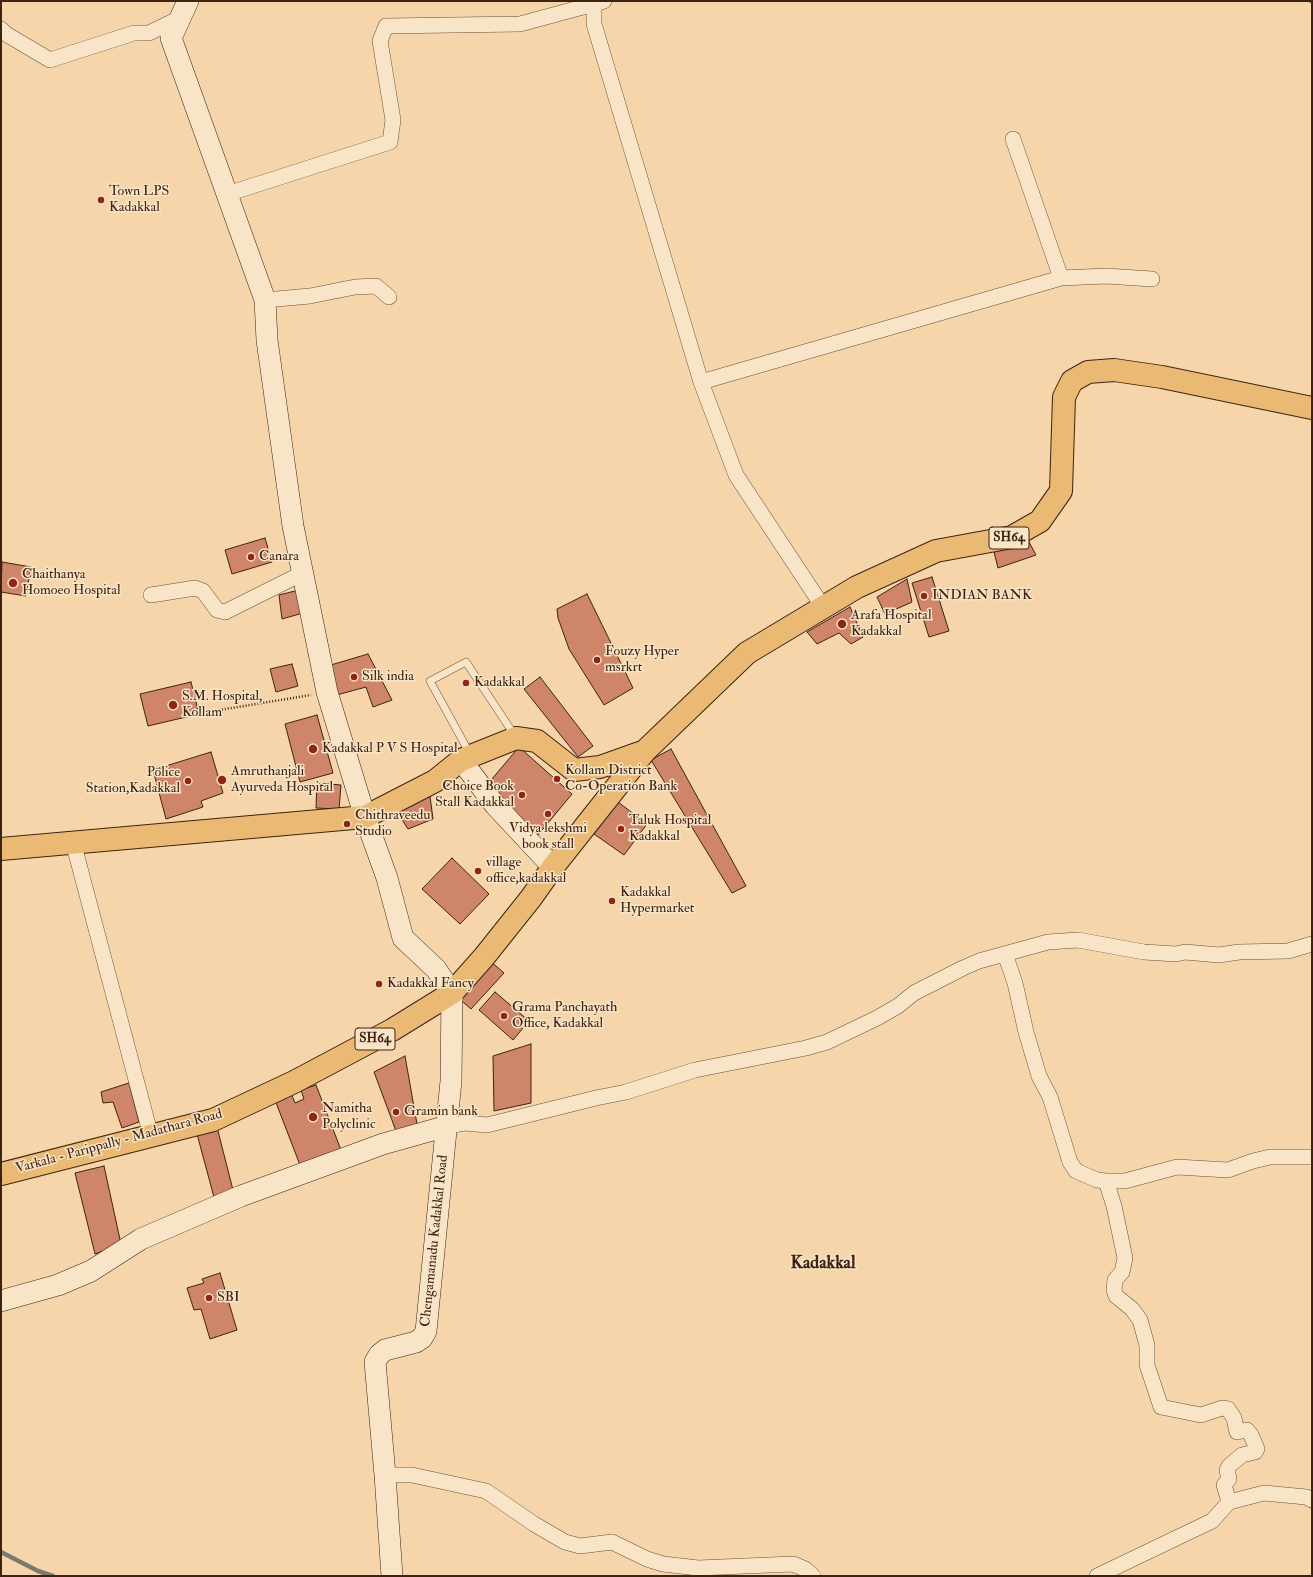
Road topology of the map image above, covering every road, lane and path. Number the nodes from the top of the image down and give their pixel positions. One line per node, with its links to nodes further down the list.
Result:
1 (599, 2): 5 (street); 10 (street)
2 (184, 10): 3 (street); 5 (street)
3 (1, 29)
4 (1013, 139): 6 (street)
5 (227, 194): 9 (street)
6 (1061, 278): 7 (street); 10 (street)
7 (1152, 279)
8 (389, 297): 9 (street)
9 (265, 300): 12 (street)
10 (701, 382): 14 (street)
11 (1312, 408): 14 (main road, Varkala - Parippally - Madathara Road / SH64)
12 (303, 574): 13 (street); 15 (street)
13 (151, 595)
14 (823, 607): 18 (main road, Varkala - Parippally - Madathara Road / SH64)
15 (327, 692): 16 (path); 20 (street)
16 (213, 711)
17 (516, 738): 18 (main road); 19 (main road); 19 (lane)
18 (645, 751): 23 (main road, Varkala - Parippally - Madathara Road / SH64)
19 (466, 758): 20 (main road); 23 (street)
20 (366, 817): 21 (main road); 26 (street)
21 (73, 842): 22 (main road); 28 (street)
22 (1, 845)
23 (553, 867): 26 (main road, Varkala - Parippally - Madathara Road / SH64)
24 (1312, 944): 25 (street)
25 (1005, 954): 27 (street); 31 (street)
26 (452, 993): 27 (street, Chengamanadu Kadakkal Road); 28 (main road, Varkala - Parippally - Madathara Road / SH64)
27 (447, 1126): 32 (street); 33 (street, Chengamanadu Kadakkal Road)
28 (151, 1136): 30 (main road, Varkala - Parippally - Madathara Road / SH64)
29 (1312, 1157): 31 (street)
30 (1, 1174)
31 (1106, 1181): 35 (street)
32 (1, 1301)
33 (386, 1475): 36 (street, Chengamanadu Kadakkal Road); 37 (street)
34 (1312, 1500): 35 (street)
35 (1229, 1502): 38 (street)
36 (392, 1576)
37 (813, 1576)
38 (1097, 1576)

